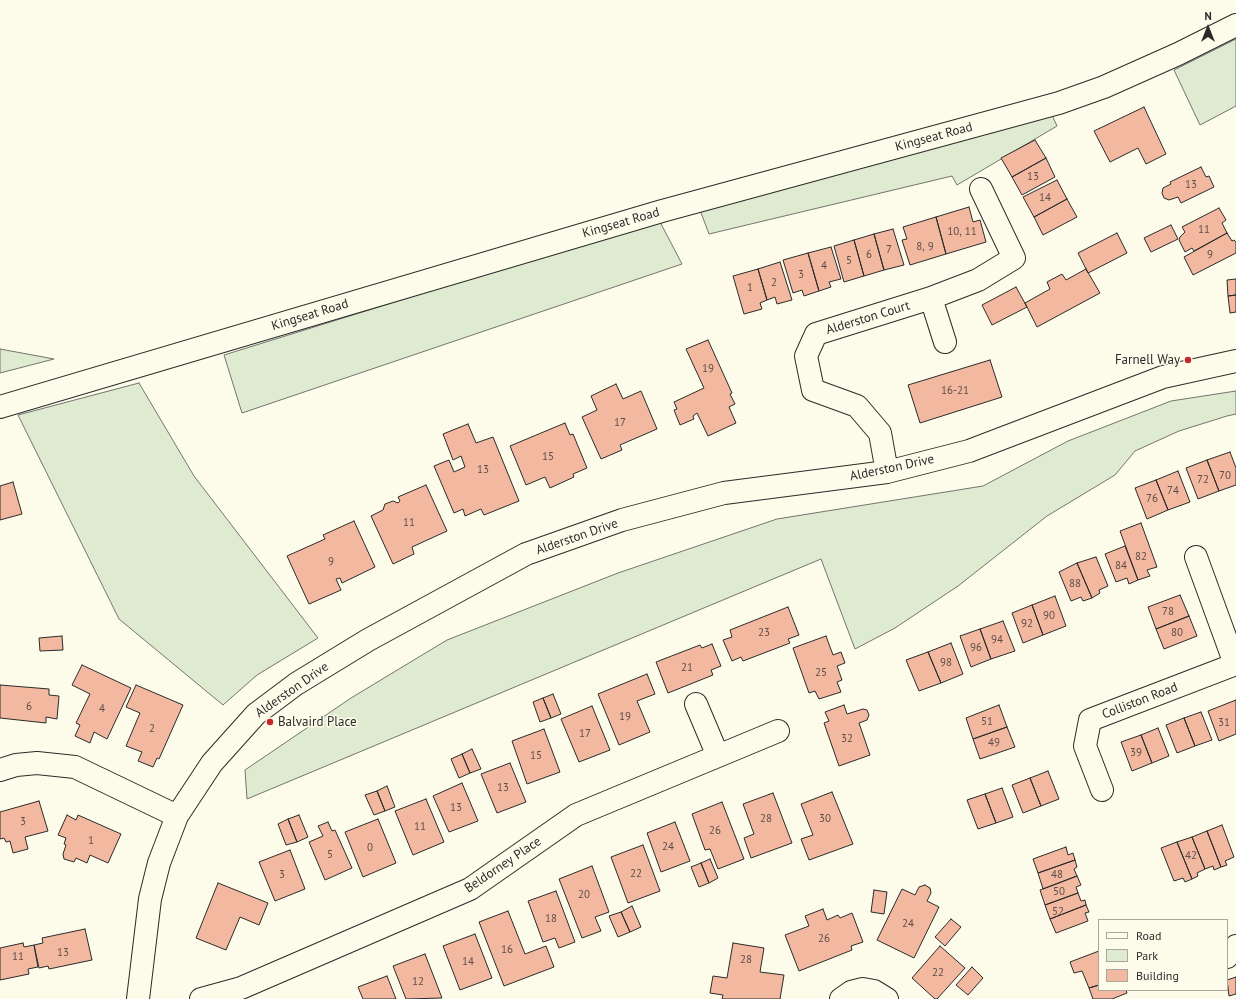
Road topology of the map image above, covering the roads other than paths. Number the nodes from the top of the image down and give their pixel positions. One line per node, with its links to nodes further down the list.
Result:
1 (1236, 25): 6 (street, Kingseat Road)
2 (981, 189): 3 (street, Alderston Court)
3 (931, 298): 4 (street); 7 (street, Alderston Court)
4 (945, 342)
5 (1236, 361): 7 (street, Alderston Drive)
6 (0, 407)
7 (887, 472): 15 (street, Alderston Drive)
8 (1196, 557): 9 (street, Colliston Road)
9 (1236, 664): 14 (street, Colliston Road)
10 (696, 704): 12 (street)
11 (778, 731): 12 (street, Beldorney Place)
12 (718, 756): 19 (street, Beldorney Place)
13 (0, 770): 15 (street)
14 (1102, 790)
15 (177, 816): 18 (street, Alderston Drive)
16 (1236, 946): 17 (street)
17 (1228, 956)
18 (138, 999)
19 (201, 999)
20 (841, 999): 21 (street)
21 (887, 999)

